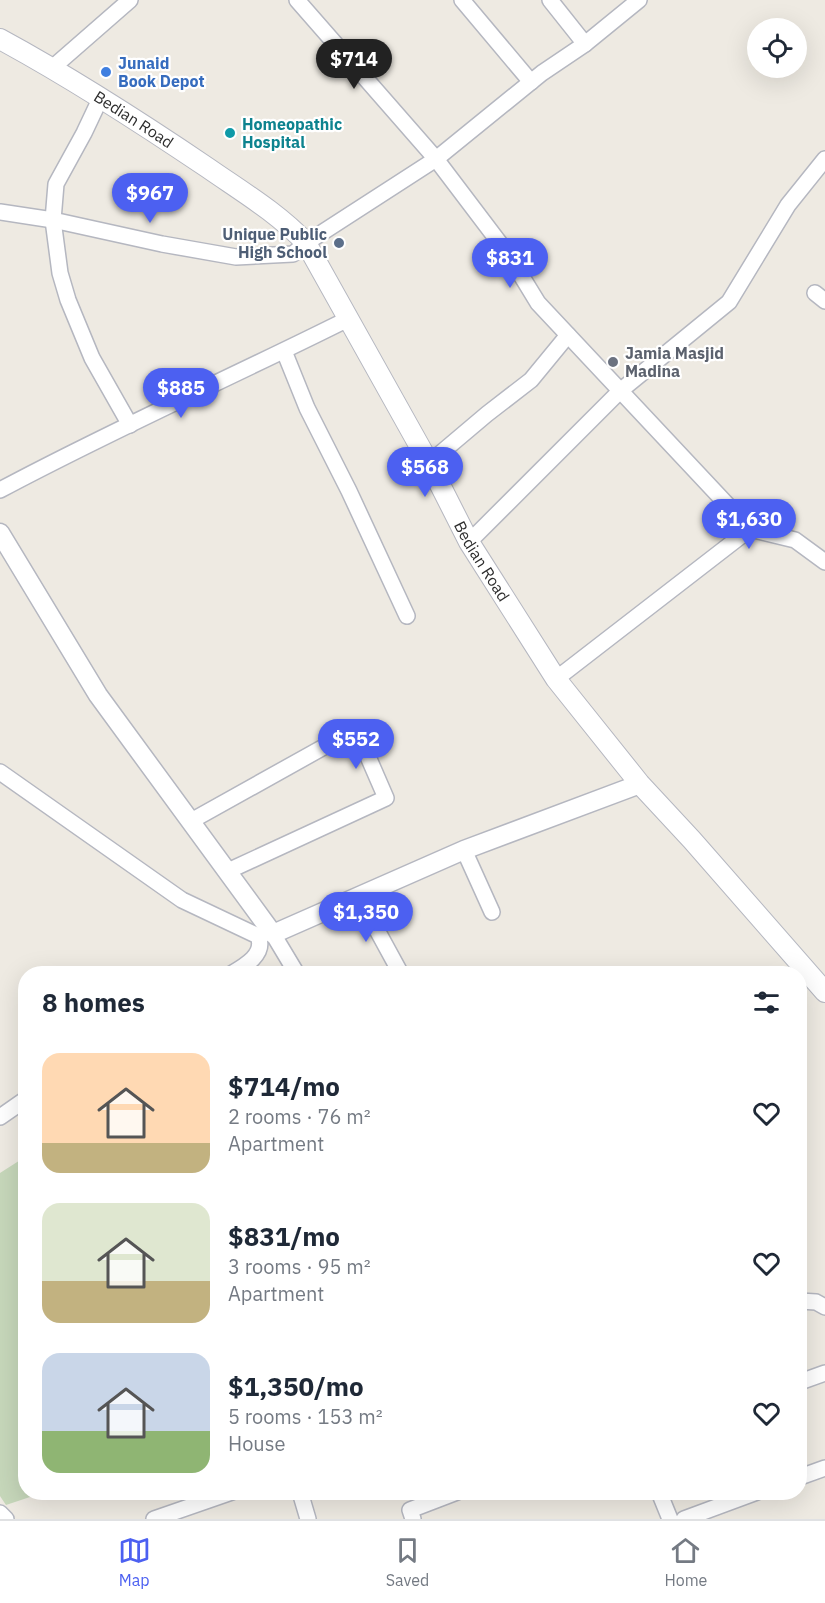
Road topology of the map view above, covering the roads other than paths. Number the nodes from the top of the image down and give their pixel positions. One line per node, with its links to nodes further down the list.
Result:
1 (130, 0): 8 (street)
2 (297, 0): 11 (street)
3 (462, 0): 9 (street)
4 (550, 0): 7 (street)
5 (639, 0): 7 (street)
6 (0, 39): 8 (main road, Bedian Road)
7 (585, 44): 9 (street)
8 (51, 69): 10 (main road, Bedian Road)
9 (531, 82): 11 (street)
10 (101, 97): 14 (street); 15 (main road, Bedian Road)
11 (436, 159): 15 (street); 17 (street)
12 (825, 159): 19 (street)
13 (0, 212): 14 (street)
14 (53, 220): 15 (street); 20 (street)
15 (306, 243): 16 (main road, Bedian Road)
16 (348, 319): 18 (street); 21 (main road, Bedian Road)
17 (568, 335): 19 (street); 21 (street)
18 (284, 351): 20 (street); 27 (street)
19 (620, 391): 23 (street); 25 (street)
20 (130, 424): 22 (street)
21 (429, 463): 25 (main road, Bedian Road)
22 (0, 490)
23 (750, 529): 26 (street); 28 (street)
24 (0, 533): 31 (street)
25 (469, 542): 28 (main road, Bedian Road)
26 (825, 562)
27 (407, 616)
28 (556, 679): 30 (main road, Bedian Road)
29 (0, 772): 37 (street)
30 (639, 784): 32 (street); 40 (main road, Bedian Road)
31 (191, 821): 33 (street); 33 (street)
32 (464, 850): 34 (street); 35 (street)
33 (228, 872): 36 (street)
34 (359, 897): 36 (street); 39 (street)
35 (492, 912)
36 (273, 934): 38 (street)
37 (245, 966)
38 (292, 966)
39 (398, 966)
40 (802, 966)
41 (807, 971): 42 (main road, Bedian Road)
42 (825, 992)
43 (18, 1105): 44 (street)
44 (0, 1118)
45 (825, 1373): 46 (street)
46 (807, 1379)
47 (825, 1468): 48 (street)
48 (807, 1474)
49 (212, 1500): 55 (street)
50 (302, 1500): 58 (street)
51 (436, 1500): 59 (street)
52 (662, 1500): 60 (street)
53 (735, 1500): 61 (street)
54 (0, 1513): 56 (street)
55 (171, 1516): 57 (street)
56 (6, 1519)
57 (154, 1519)
58 (308, 1519)
59 (413, 1519)
60 (670, 1519)
61 (684, 1519)

